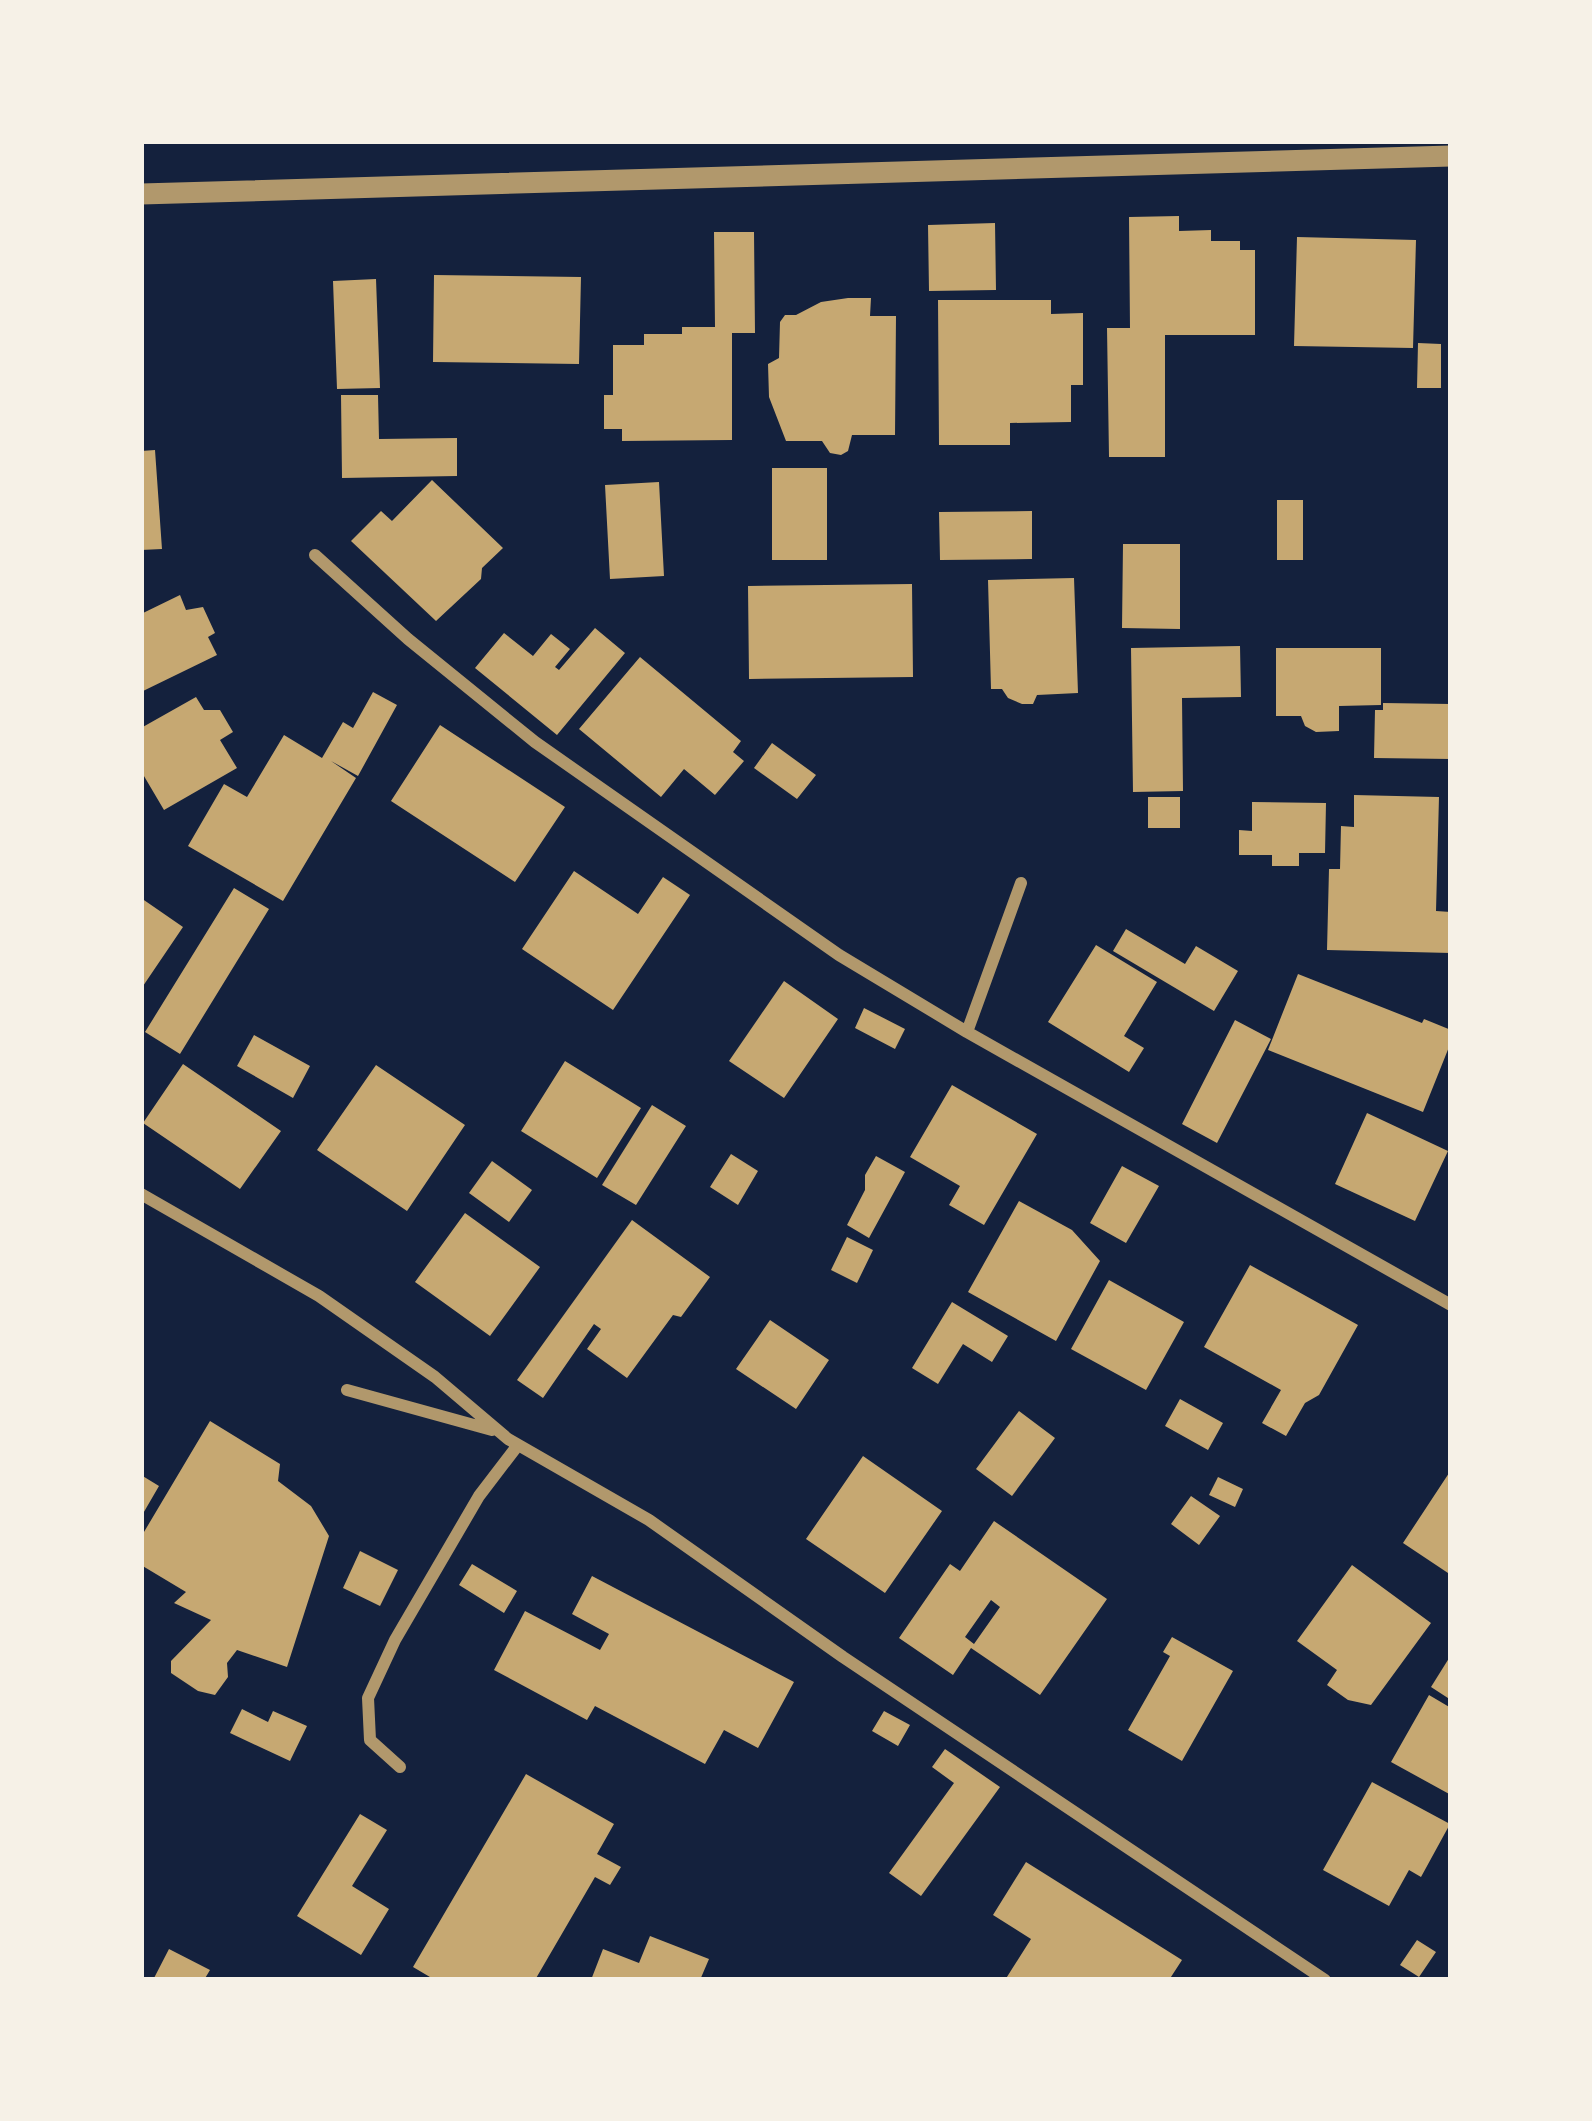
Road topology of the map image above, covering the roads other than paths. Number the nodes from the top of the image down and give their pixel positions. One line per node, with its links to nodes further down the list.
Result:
1 (1451, 156): 2 (street)
2 (141, 194)
3 (315, 556): 5 (street)
4 (1021, 883): 5 (street)
5 (967, 1032): 7 (street)
6 (141, 1195): 9 (street)
7 (1451, 1305)
8 (347, 1390): 9 (street)
9 (500, 1432): 10 (street)
10 (518, 1445): 11 (street); 12 (street)
11 (400, 1767)
12 (1325, 1980)

